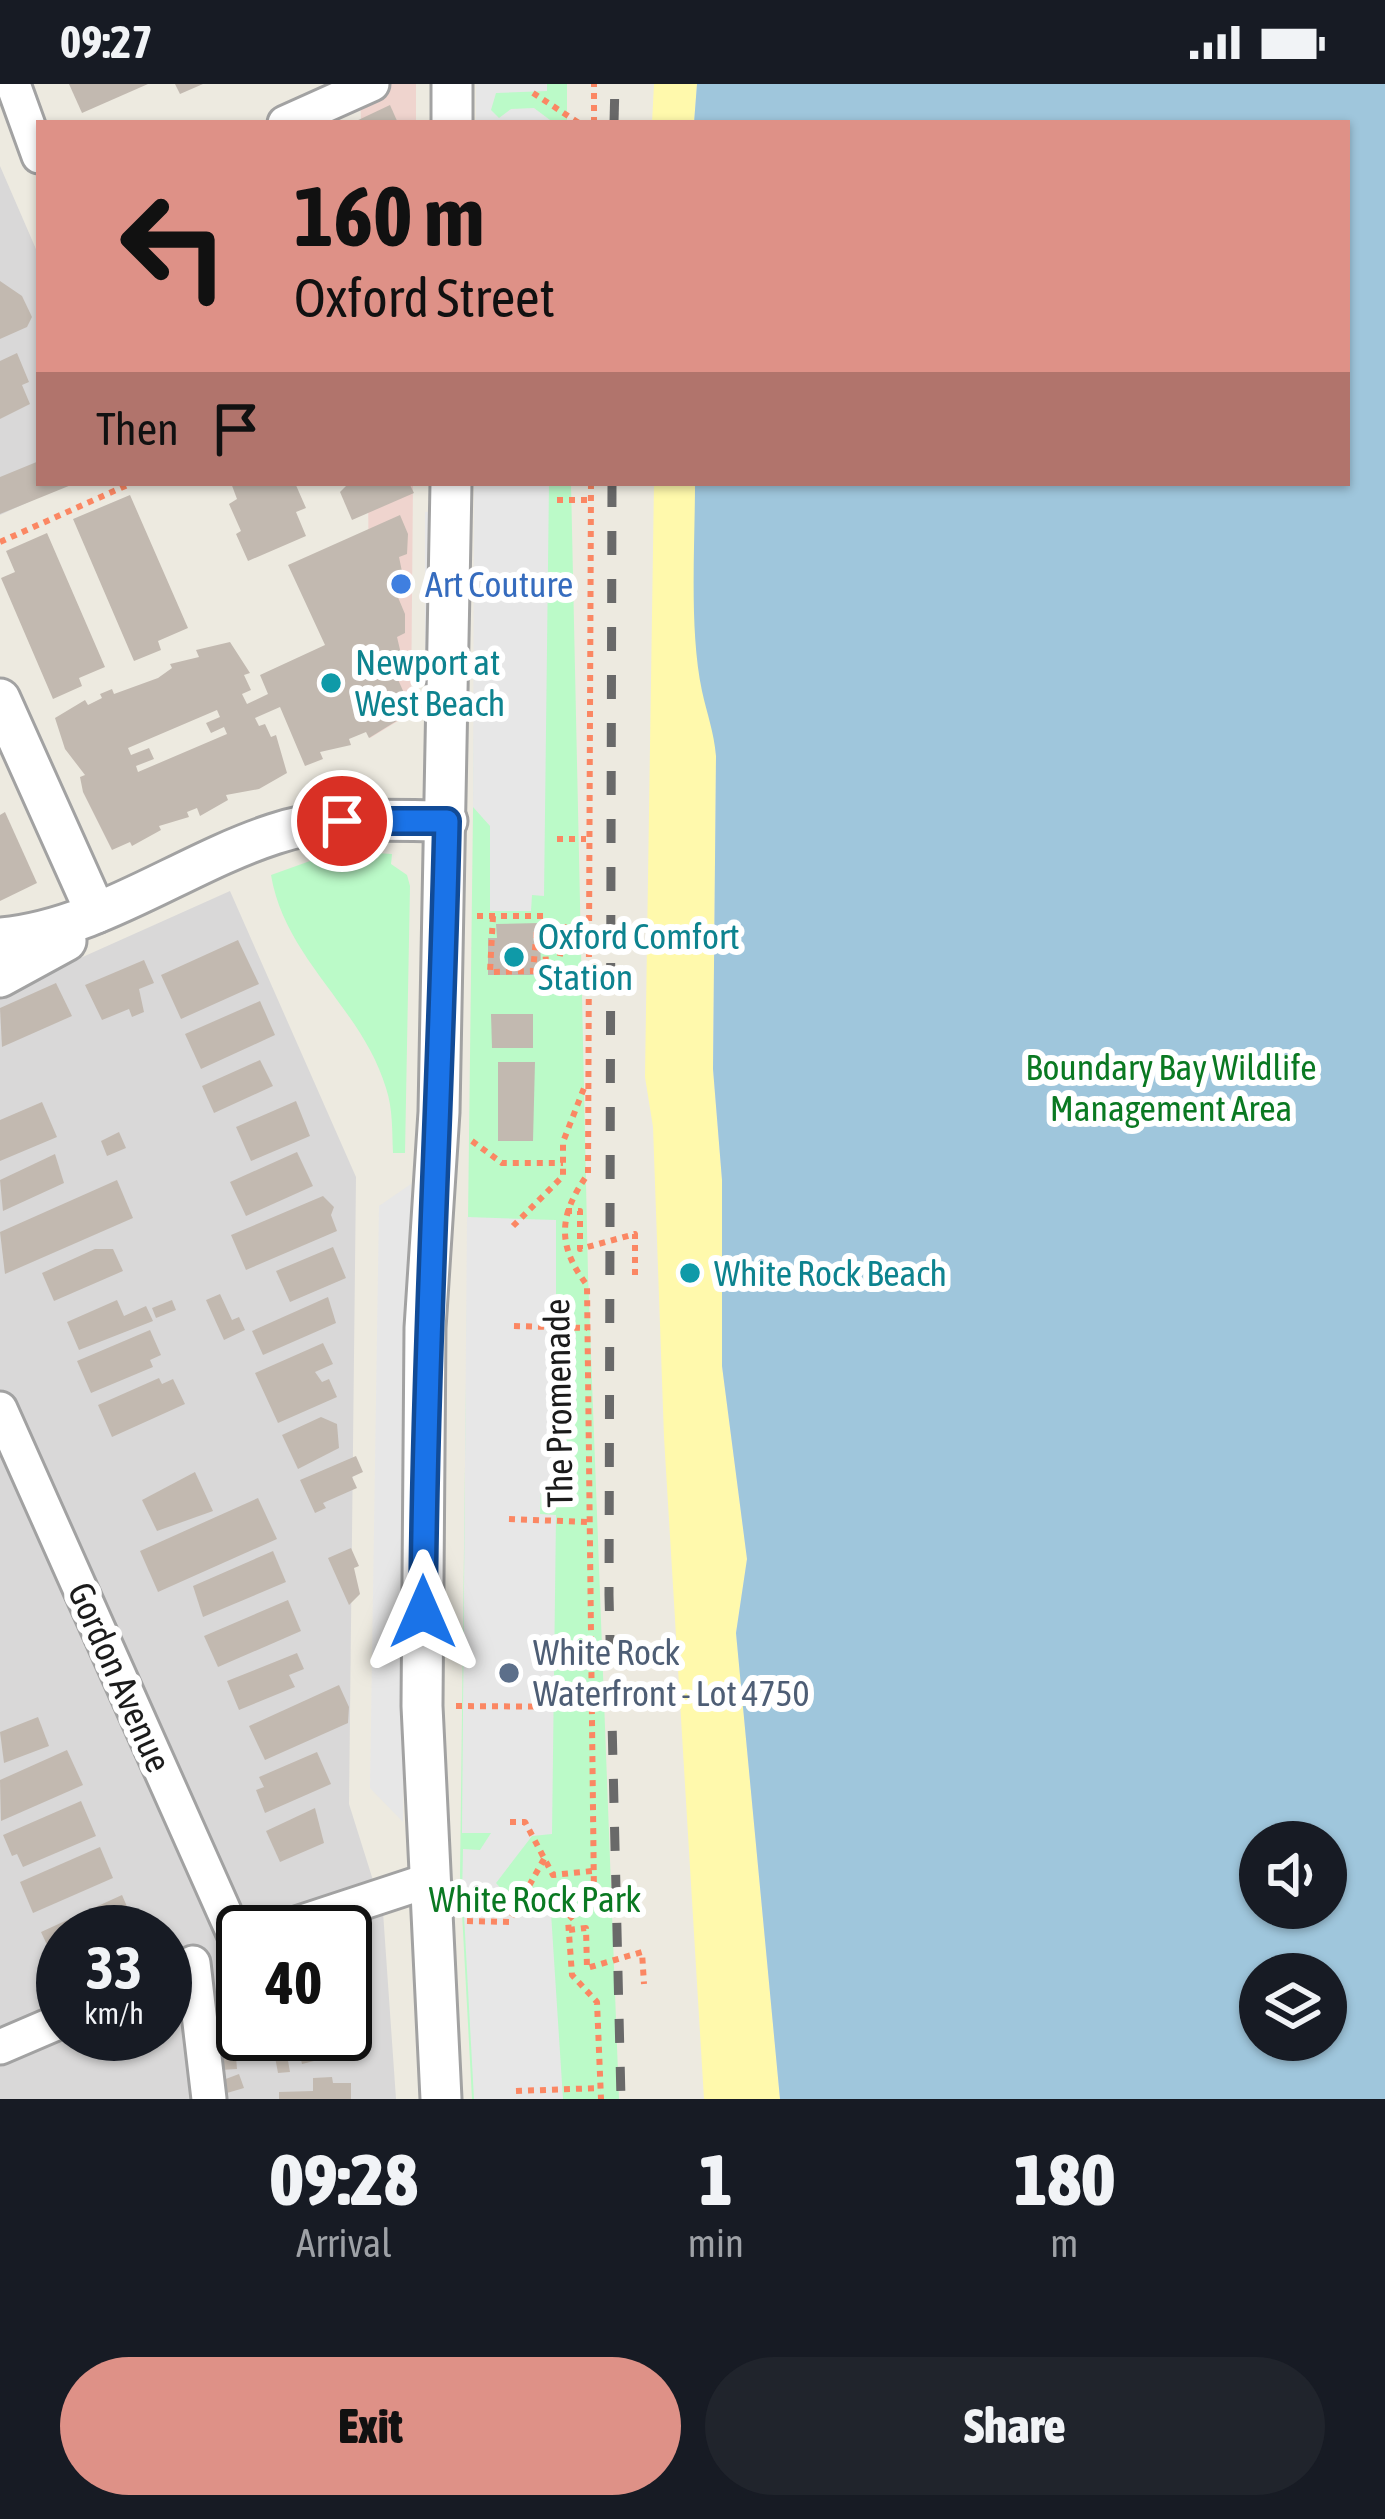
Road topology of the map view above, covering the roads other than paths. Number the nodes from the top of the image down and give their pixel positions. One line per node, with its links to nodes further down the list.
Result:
1 (13, 84): 6 (street)
2 (372, 84): 4 (street)
3 (452, 84): 5 (street)
4 (292, 120)
5 (452, 120)
6 (36, 148)
7 (451, 486): 9 (street)
8 (0, 700): 10 (street)
9 (447, 821): 10 (street); 14 (street)
10 (96, 913): 11 (street); 12 (street)
11 (0, 938)
12 (0, 976)
13 (0, 1409): 15 (street, Gordon Avenue)
14 (430, 1880): 16 (street); 21 (street)
15 (223, 1905)
16 (354, 1905)
17 (192, 2025): 20 (street)
18 (36, 2032): 19 (street)
19 (0, 2047)
20 (209, 2099)
21 (441, 2099)

